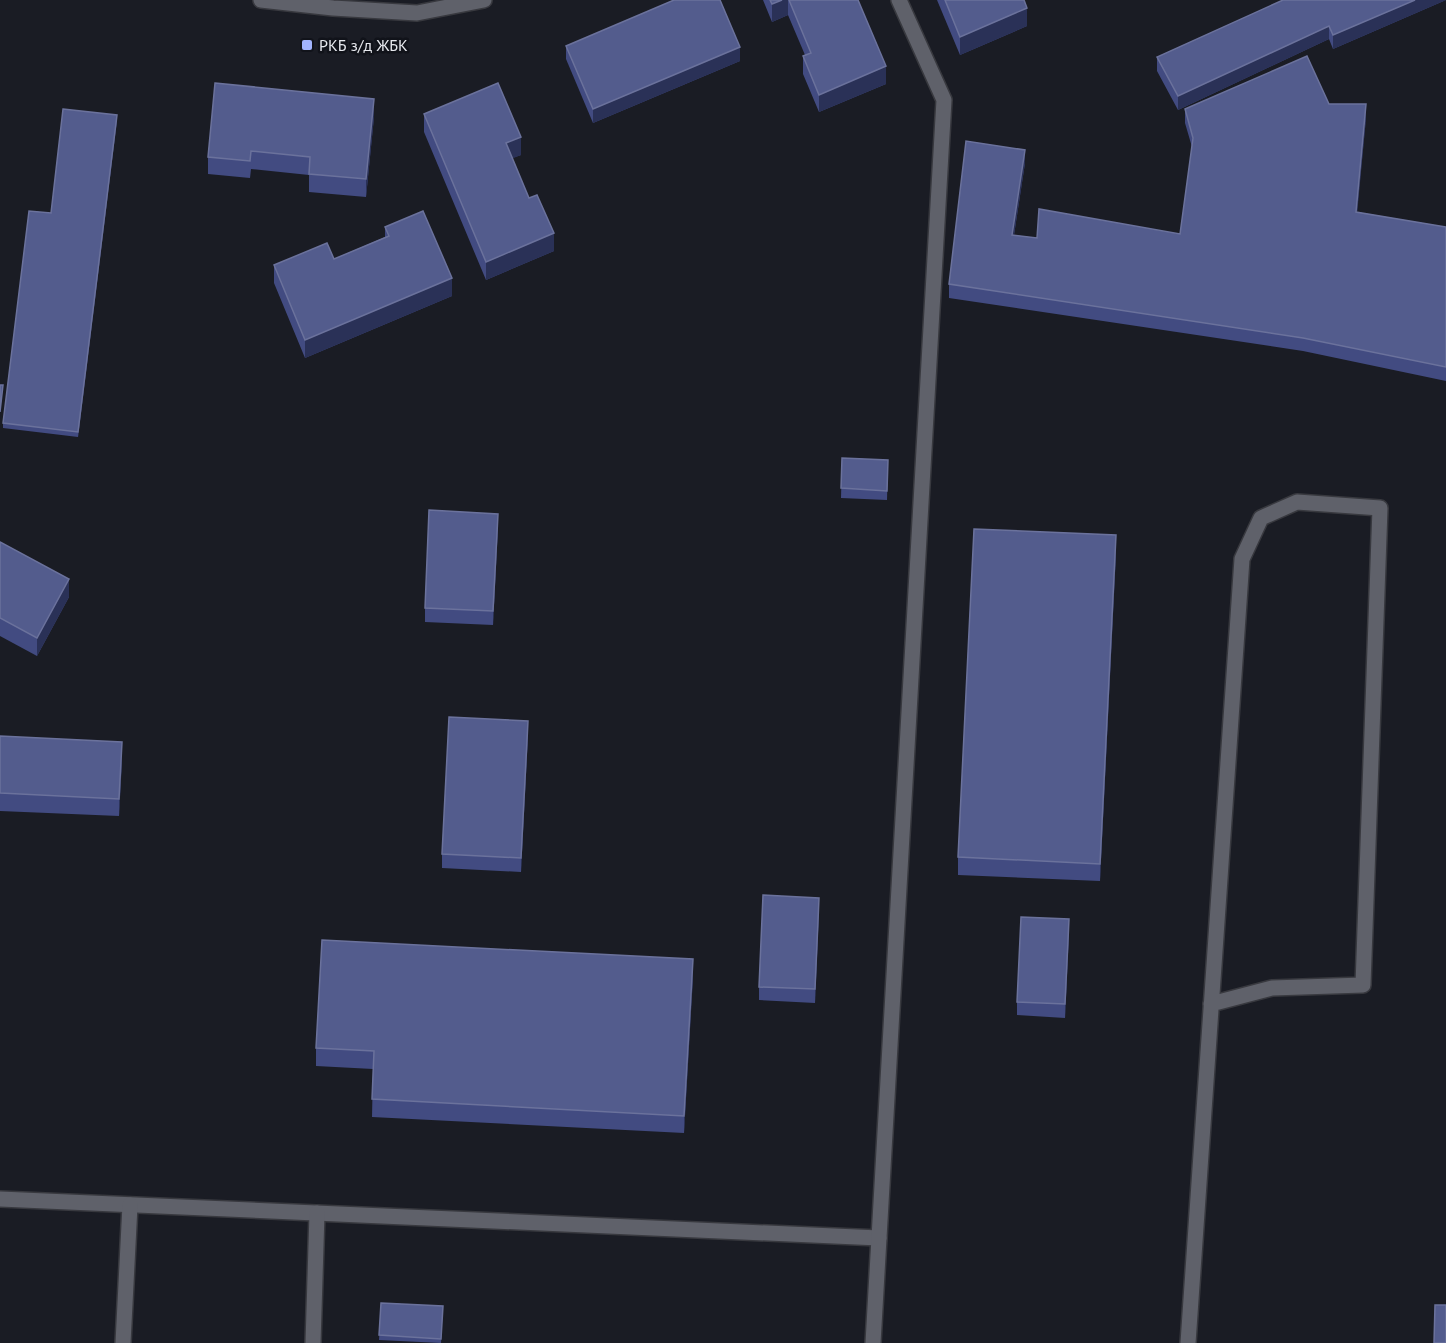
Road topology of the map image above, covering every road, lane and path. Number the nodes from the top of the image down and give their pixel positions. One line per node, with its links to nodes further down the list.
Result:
1 (261, 0): 2 (main road)
2 (484, 0)
3 (899, 0): 8 (main road)
4 (1211, 1004): 4 (main road); 12 (main road)
5 (0, 1200): 6 (main road)
6 (130, 1205): 7 (main road); 9 (main road)
7 (318, 1213): 8 (main road); 10 (main road)
8 (879, 1238): 11 (main road)
9 (123, 1343)
10 (313, 1343)
11 (873, 1343)
12 (1188, 1343)

